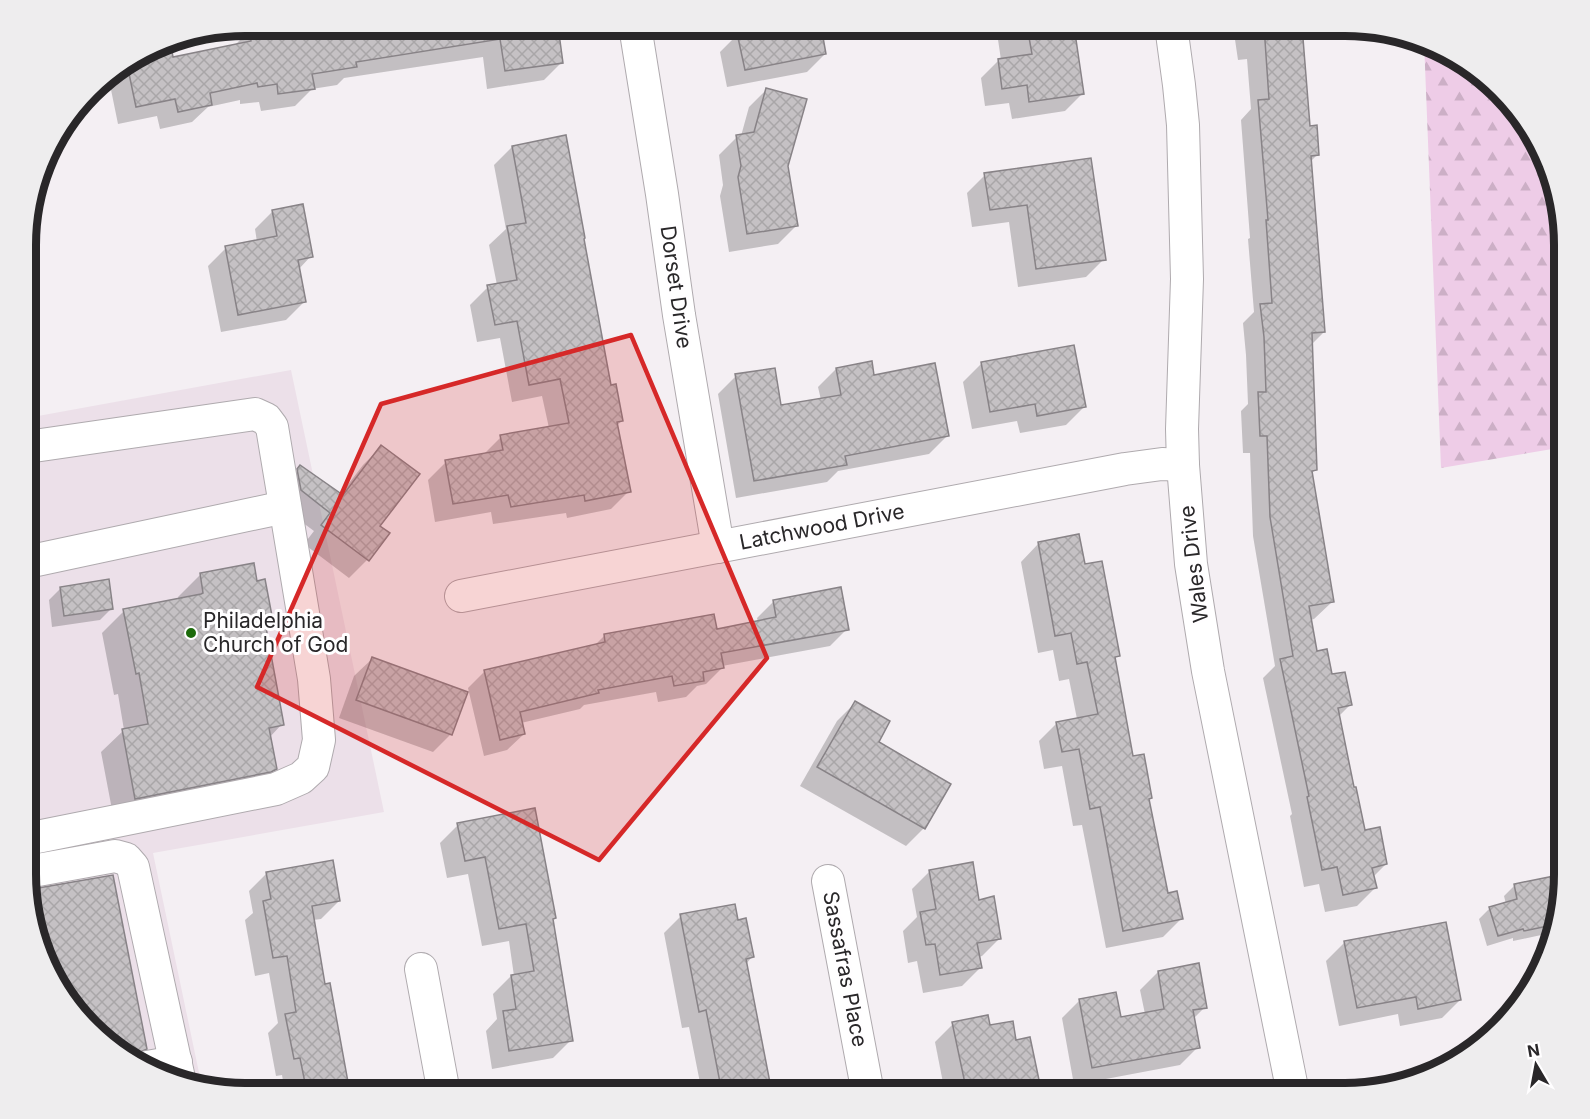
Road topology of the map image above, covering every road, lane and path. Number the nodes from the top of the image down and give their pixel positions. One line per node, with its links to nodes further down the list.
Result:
1 (637, 36): 6 (street, Dorset Drive)
2 (1172, 36): 4 (street, Wales Drive)
3 (36, 446): 5 (street)
4 (1183, 465): 6 (street, Latchwood Drive); 16 (street, Wales Drive)
5 (285, 507): 7 (street); 9 (street)
6 (718, 547): 8 (street, Latchwood Drive)
7 (36, 560)
8 (461, 596)
9 (36, 837)
10 (36, 870): 13 (street)
11 (828, 881): 15 (street, Sassafras Place)
12 (421, 969): 14 (street)
13 (167, 1067)
14 (442, 1083)
15 (866, 1083)
16 (1291, 1083)

